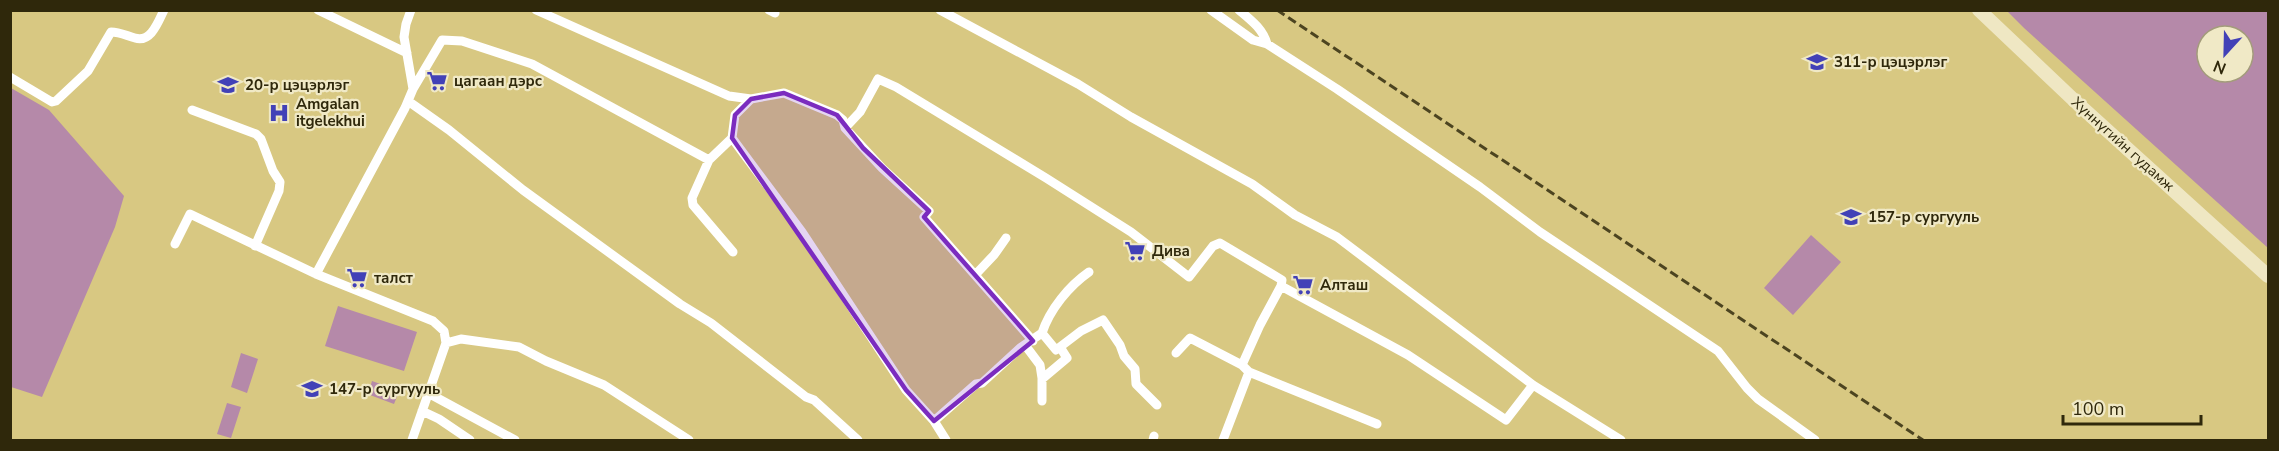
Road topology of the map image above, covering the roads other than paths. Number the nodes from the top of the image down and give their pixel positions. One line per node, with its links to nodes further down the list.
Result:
1 (164, 10): 11 (street)
2 (318, 10): 10 (street)
3 (411, 10): 10 (street)
4 (536, 10): 13 (street)
5 (940, 10): 35 (street)
6 (1211, 10): 9 (street)
7 (1239, 10): 9 (street)
8 (1979, 10): 26 (main road, Хүннүгийн гудамж)
9 (1267, 44): 50 (street)
10 (407, 53): 12 (street)
11 (10, 77)
12 (413, 89): 14 (street); 18 (street)
13 (751, 99): 16 (street); 17 (street)
14 (408, 101): 24 (street); 46 (street)
15 (192, 110): 21 (street)
16 (845, 128): 25 (street); 27 (street)
17 (732, 138): 18 (street); 40 (street)
18 (709, 160): 22 (street)
19 (1006, 238): 25 (street)
20 (175, 244): 21 (street)
21 (255, 246): 24 (street)
22 (733, 252)
23 (1089, 272): 28 (street)
24 (316, 274): 30 (street)
25 (976, 274): 29 (street)
26 (2268, 276)
27 (1281, 286): 33 (street); 35 (street)
28 (1042, 333): 29 (street); 31 (street)
29 (1029, 343): 34 (street); 40 (street)
30 (446, 344): 36 (street); 45 (street)
31 (1060, 347): 34 (street); 38 (street)
32 (1176, 352): 33 (street)
33 (1245, 368): 41 (street); 48 (street)
34 (1042, 379): 37 (street)
35 (1533, 385): 49 (street)
36 (428, 393): 39 (street); 44 (street)
37 (1042, 401)
38 (1157, 405)
39 (422, 411): 42 (street); 43 (street)
40 (934, 421): 47 (street)
41 (1377, 424)
42 (412, 441)
43 (470, 441)
44 (515, 441)
45 (689, 441)
46 (858, 441)
47 (946, 441)
48 (1223, 441)
49 (1621, 441)
50 (1815, 441)

